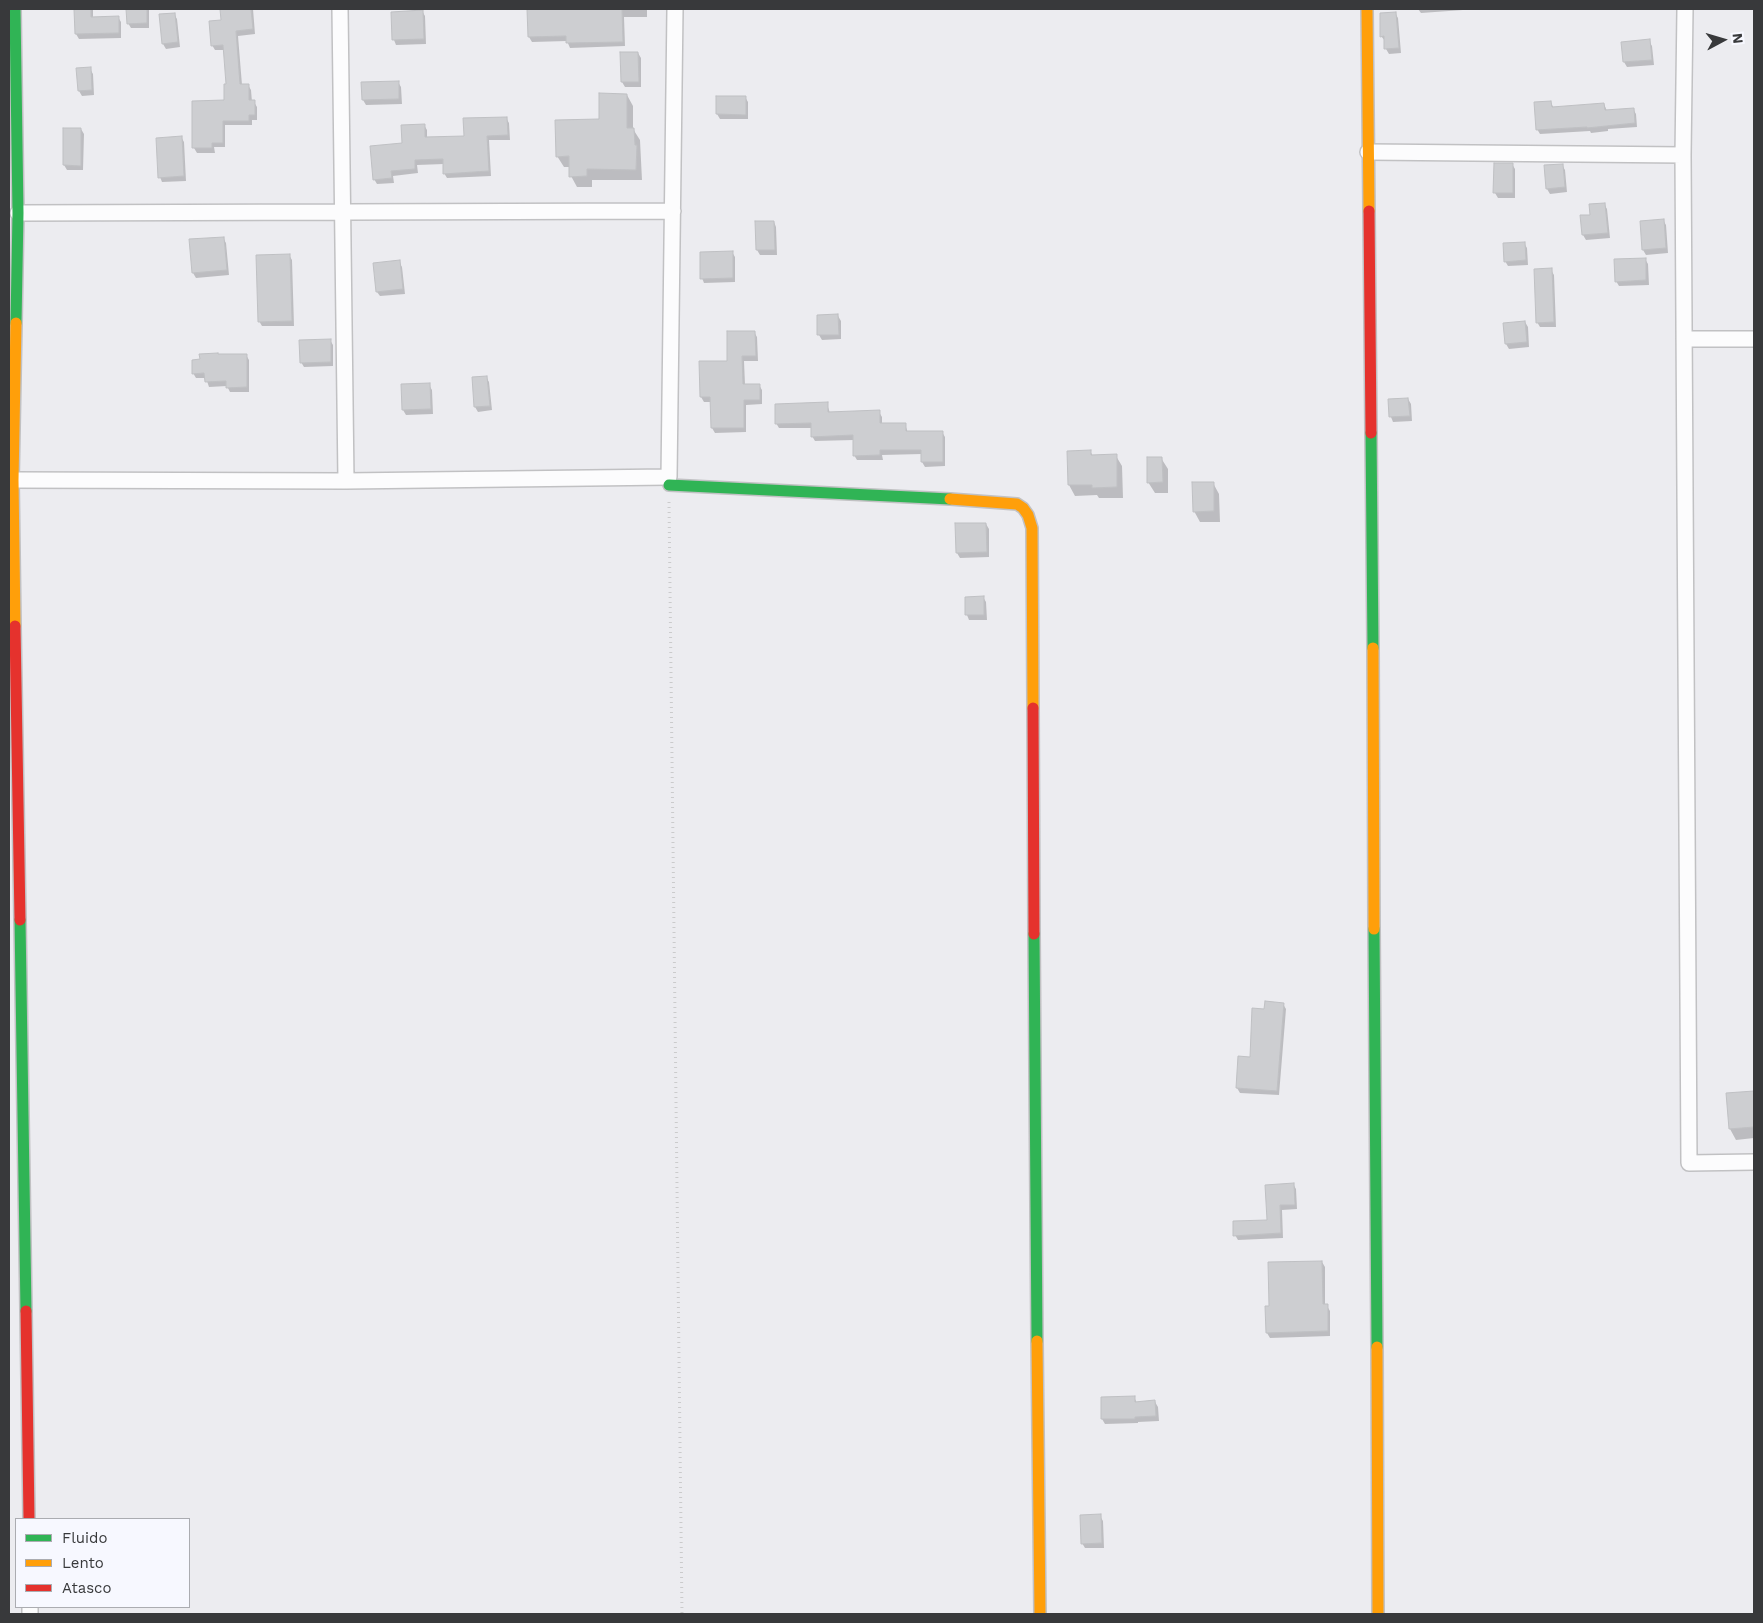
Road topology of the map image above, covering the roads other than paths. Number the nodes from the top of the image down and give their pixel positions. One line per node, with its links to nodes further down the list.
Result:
1 (15, 9): 10 (street)
2 (340, 9): 9 (street)
3 (675, 9): 8 (street)
4 (1367, 9): 6 (street)
5 (1685, 9): 7 (street)
6 (1368, 152): 7 (street); 19 (street)
7 (1683, 155): 12 (street)
8 (673, 211): 9 (street); 14 (street)
9 (342, 212): 10 (street); 14 (street)
10 (18, 213): 13 (street)
11 (1754, 338): 12 (street)
12 (1684, 339): 16 (street)
13 (13, 480): 14 (street); 17 (street)
14 (346, 480)
15 (669, 485): 18 (street)
16 (1754, 1162)
17 (29, 1518)
18 (1040, 1614)
19 (1378, 1614)

